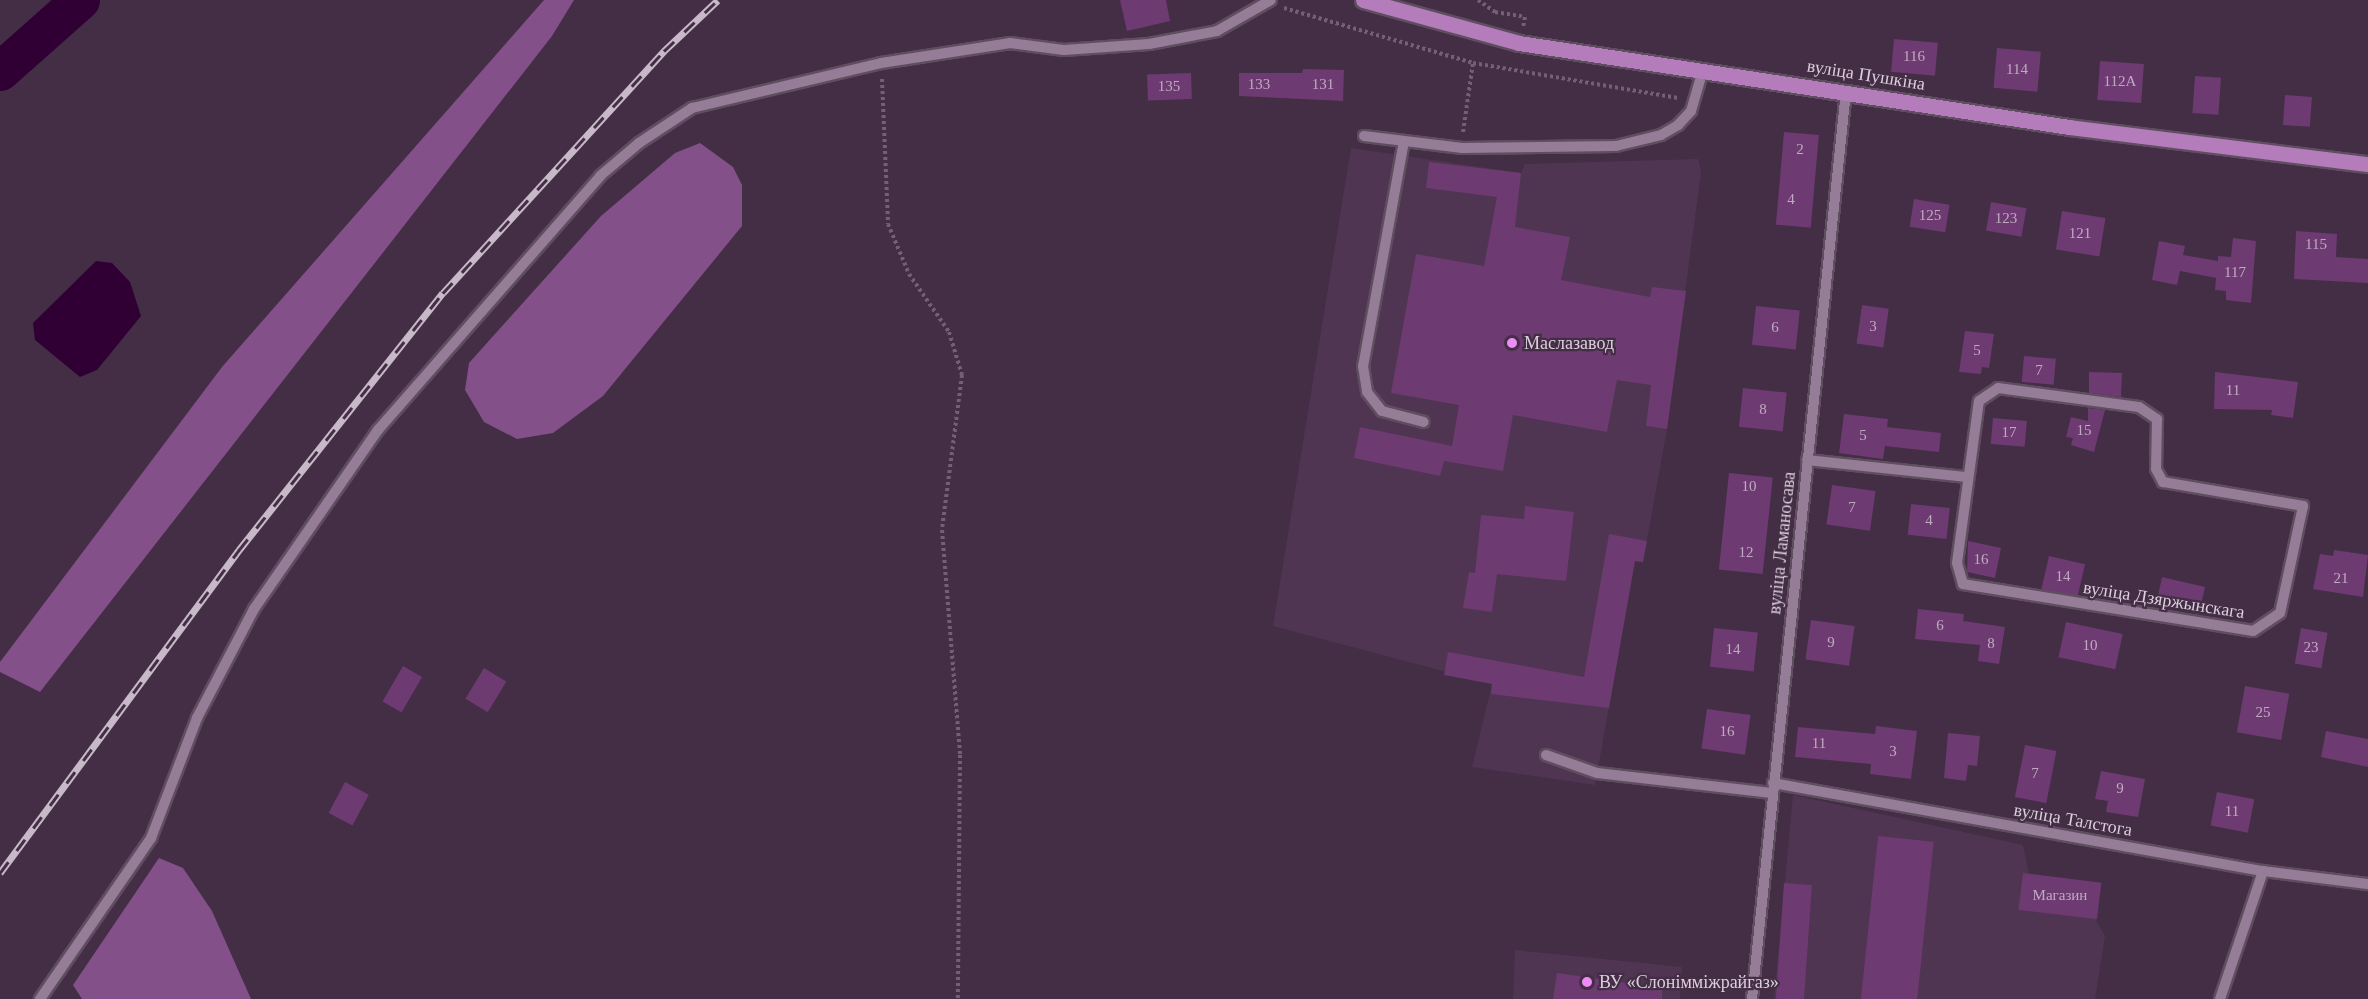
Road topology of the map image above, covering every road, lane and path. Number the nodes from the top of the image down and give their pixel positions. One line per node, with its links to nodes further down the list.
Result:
1 (1363, 0): 5 (main road, вуліца Пушкіна)
2 (1271, 2): 3 (street); 4 (path)
3 (881, 63): 19 (street); 20 (path)
4 (1473, 63): 7 (path); 8 (path)
5 (1703, 70): 6 (main road, вуліца Пушкіна); 7 (street)
6 (1846, 91): 11 (main road, вуліца Пушкіна); 13 (street, вуліца Ламаносава)
7 (1696, 101): 10 (street)
8 (1464, 120)
9 (1364, 136): 10 (street)
10 (1404, 141): 12 (street)
11 (2368, 164)
12 (1424, 422)
13 (1807, 460): 14 (street); 16 (street, вуліца Ламаносава)
14 (1967, 477): 14 (street, вуліца Дзяржынскага)
15 (1546, 755): 16 (street, вуліца Талстога)
16 (1772, 788): 17 (street, вуліца Талстога); 21 (street, вуліца Ламаносава)
17 (2263, 871): 18 (street, вуліца Талстога); 22 (street)
18 (2368, 884)
19 (40, 999)
20 (958, 999)
21 (1752, 999)
22 (2220, 999)

